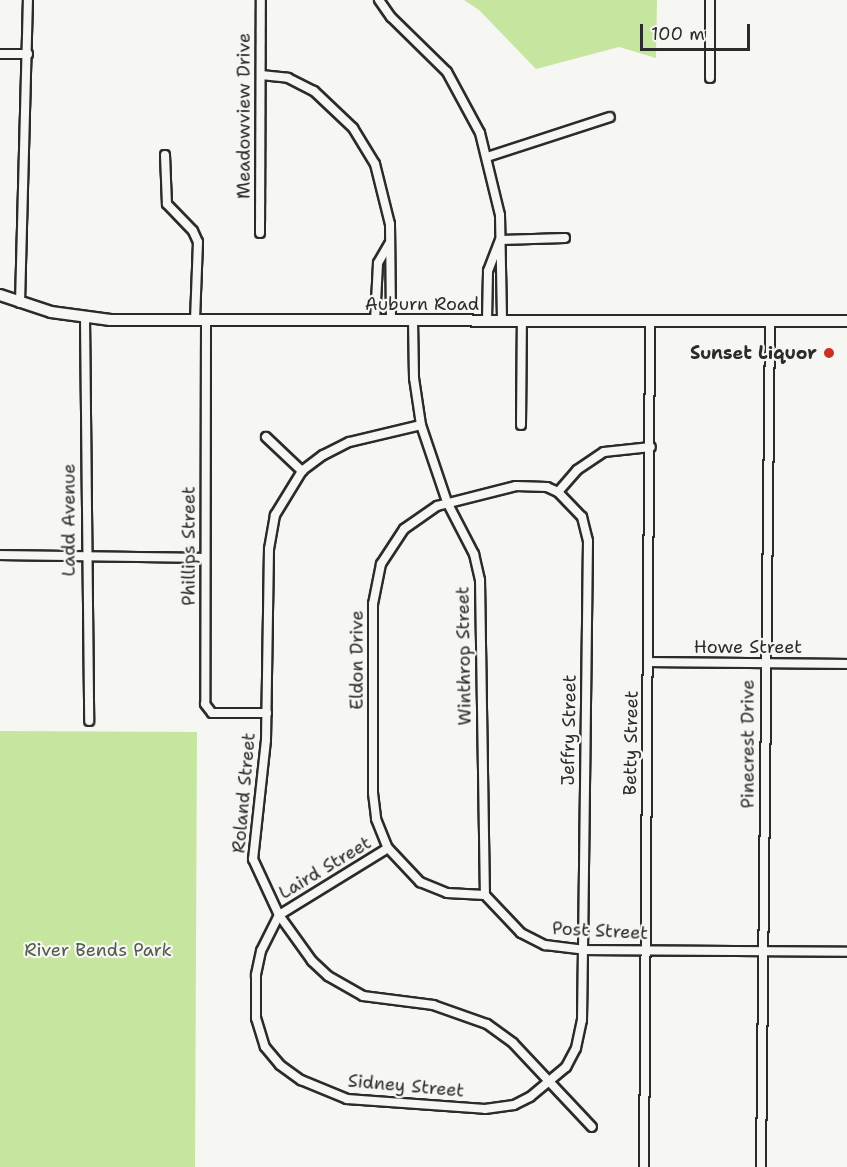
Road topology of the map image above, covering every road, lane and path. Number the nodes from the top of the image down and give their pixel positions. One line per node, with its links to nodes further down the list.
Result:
1 (28, 0): 6 (street)
2 (261, 0): 7 (street, Meadowview Drive)
3 (379, 0): 11 (street)
4 (710, 0): 8 (street)
5 (0, 54): 6 (street)
6 (28, 54): 17 (street)
7 (261, 75): 12 (street, Meadowview Drive); 15 (street)
8 (710, 78)
9 (610, 117): 11 (street)
10 (165, 155): 23 (street, Phillips Street)
11 (487, 157): 14 (street)
12 (260, 232)
13 (565, 238): 14 (street)
14 (501, 240): 20 (street); 26 (street)
15 (389, 244): 24 (street); 25 (street)
16 (0, 295): 17 (main road, Auburn Road)
17 (20, 303): 18 (main road, Auburn Road)
18 (85, 318): 23 (main road, Auburn Road); 37 (street, Ladd Avenue)
19 (413, 320): 20 (main road, Auburn Road); 25 (main road, Auburn Road); 29 (street, Winthrop Street)
20 (487, 320): 26 (main road, Auburn Road)
21 (522, 320): 22 (main road, Auburn Road); 26 (main road, Auburn Road); 30 (street)
22 (650, 320): 27 (main road, Auburn Road); 32 (street, Betty Street)
23 (200, 321): 24 (main road, Auburn Road); 38 (street, Phillips Street)
24 (375, 321): 25 (main road, Auburn Road)
25 (391, 321)
26 (502, 321)
27 (770, 321): 28 (main road, Auburn Road); 40 (street, Pinecrest Drive)
28 (847, 321)
29 (421, 425): 33 (street, Roland Street); 35 (street, Winthrop Street)
30 (521, 425)
31 (266, 438): 33 (street)
32 (651, 447): 34 (street); 39 (street, Betty Street)
33 (302, 471): 42 (street, Roland Street)
34 (558, 492): 35 (street); 47 (street, Jeffry Street)
35 (447, 502): 44 (street, Eldon Drive); 45 (street, Winthrop Street)
36 (0, 555): 37 (street)
37 (86, 557): 38 (street); 43 (street, Ladd Avenue)
38 (205, 558): 42 (street, Phillips Street)
39 (649, 662): 40 (street, Howe Street); 48 (street, Betty Street)
40 (765, 663): 41 (street, Howe Street); 49 (street, Pinecrest Drive)
41 (847, 664)
42 (267, 713): 46 (street, Roland Street)
43 (88, 721)
44 (388, 848): 45 (street); 46 (street, Laird Street)
45 (485, 895): 47 (street, Post Street)
46 (279, 915): 51 (street, Roland Street); 51 (street, Sidney Street)
47 (583, 950): 48 (street, Post Street); 51 (street, Jeffry Street)
48 (646, 950): 49 (street, Post Street); 53 (street, Betty Street)
49 (763, 951): 50 (street, Post Street); 54 (street, Pinecrest Drive)
50 (847, 952)
51 (550, 1083): 52 (street, Roland Street)
52 (592, 1128)
53 (644, 1167)
54 (761, 1167)

